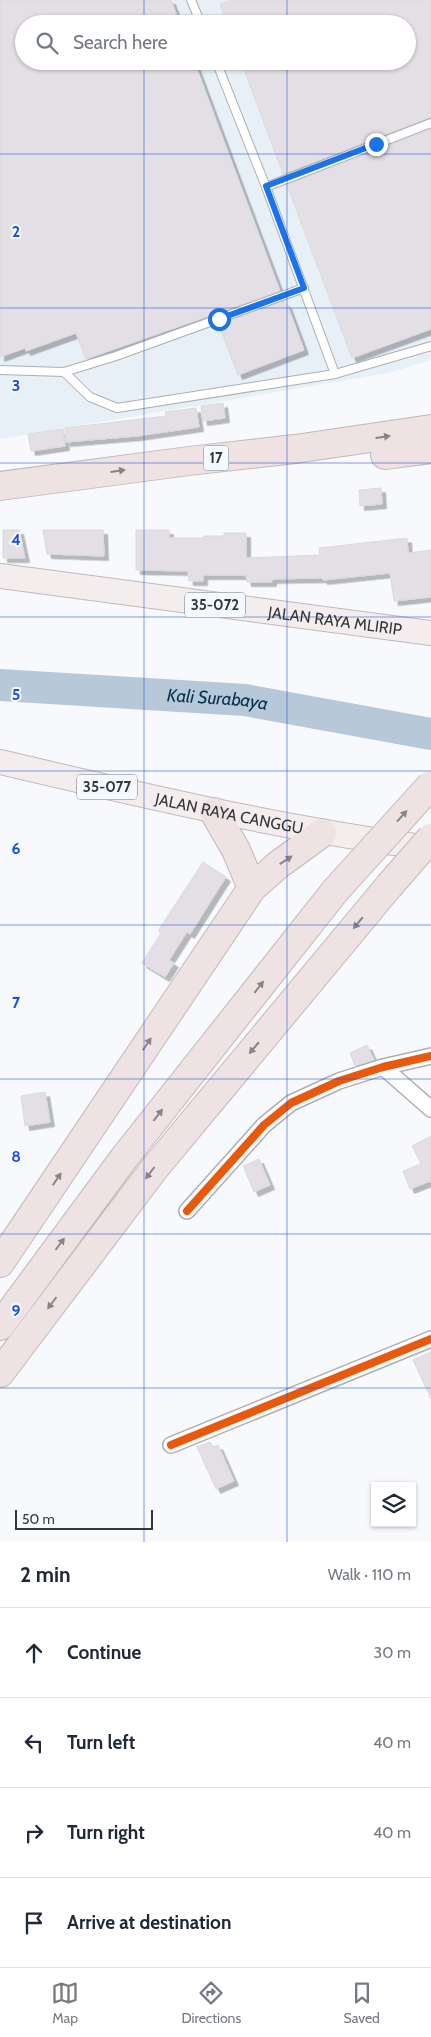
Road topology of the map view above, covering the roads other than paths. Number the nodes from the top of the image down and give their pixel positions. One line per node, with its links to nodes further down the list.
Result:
1 (191, 0): 2 (lane)
2 (197, 15)
3 (220, 70): 5 (lane)
4 (431, 123): 5 (lane)
5 (266, 186): 6 (lane)
6 (304, 288): 9 (lane); 10 (lane)
7 (431, 346): 10 (lane)
8 (0, 370): 9 (lane)
9 (64, 372): 10 (lane)
10 (335, 374)
11 (431, 429): 13 (highway, 17, one-way to 11)
12 (431, 449): 14 (highway, 17)
13 (0, 486)
14 (0, 503)
15 (0, 576): 16 (main road, JALAN RAYA MLIRIP / 35-072)
16 (431, 633)
17 (0, 762): 19 (main road, JALAN RAYA CANGGU / 35-077)
18 (431, 785): 29 (highway, one-way to 18, bridge)
19 (214, 812): 20 (main road, JALAN RAYA CANGGU / 35-077); 23 (highway)
20 (322, 833): 22 (main road, JALAN RAYA CANGGU / 35-077); 23 (highway, one-way to 20)
21 (431, 838): 31 (highway, one-way to 31, bridge)
22 (431, 848)
23 (252, 888): 28 (highway, one-way to 23)
24 (431, 1056): 25 (street)
25 (383, 1067): 26 (street); 27 (street)
26 (431, 1109)
27 (187, 1211)
28 (0, 1263)
29 (0, 1326)
30 (431, 1339): 32 (street)
31 (0, 1373)
32 (171, 1445)

